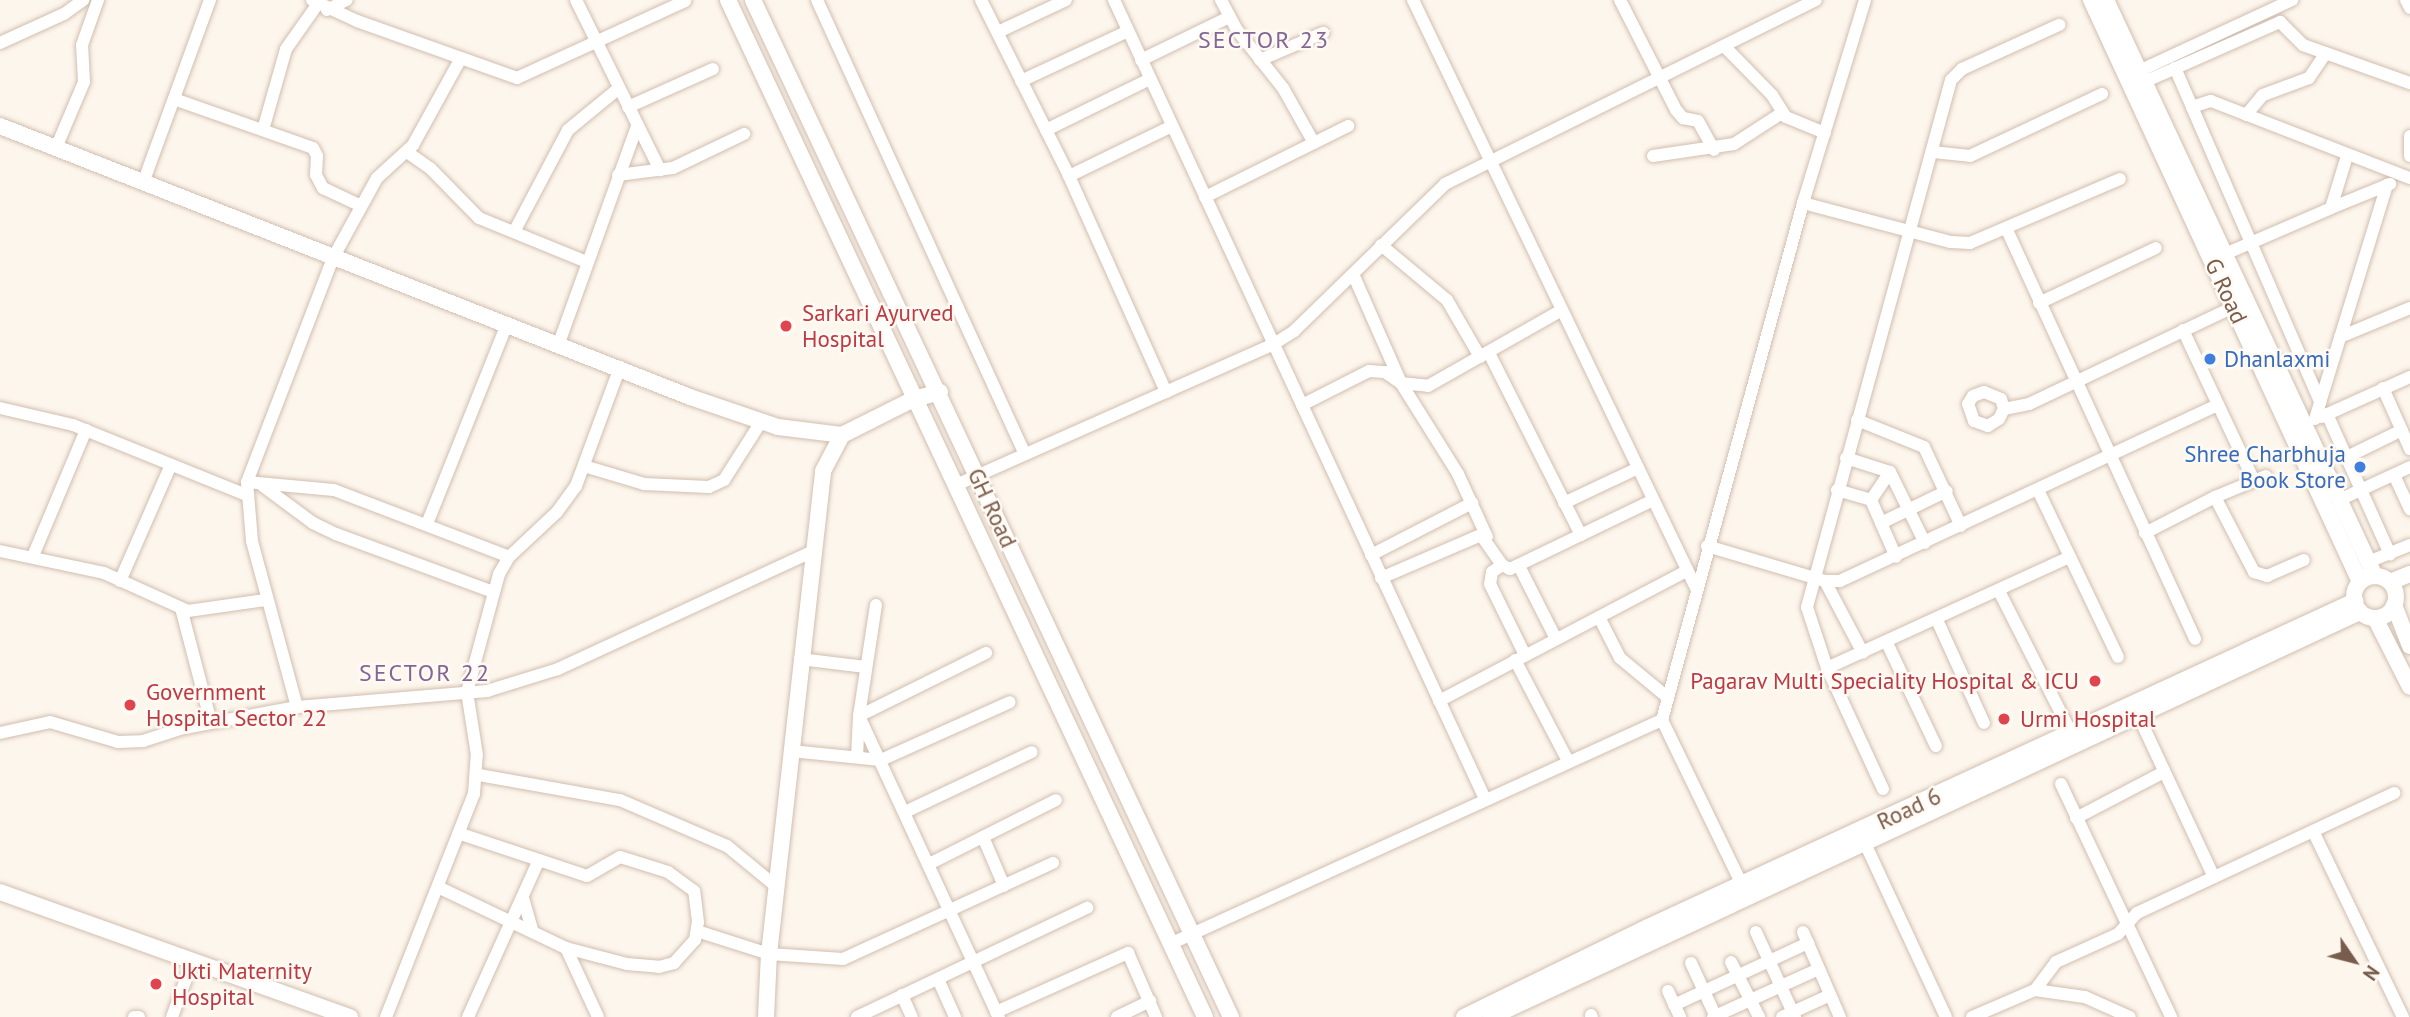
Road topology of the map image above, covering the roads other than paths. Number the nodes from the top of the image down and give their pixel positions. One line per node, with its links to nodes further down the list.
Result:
1 (83, 0): 29 (street)
2 (98, 0): 60 (street)
3 (210, 0): 45 (street)
4 (347, 0): 22 (street)
5 (576, 0): 30 (street)
6 (728, 0): 106 (street, GH Road)
7 (753, 0): 104 (street, GH Road)
8 (817, 0): 120 (street)
9 (981, 0): 27 (street)
10 (1066, 0): 27 (street)
11 (1114, 0): 26 (street)
12 (1221, 0): 24 (street)
13 (1413, 0): 67 (street)
14 (1620, 0): 40 (street)
15 (1816, 0): 31 (street)
16 (1865, 0): 56 (street)
17 (2091, 0): 85 (street, G Road)
18 (2106, 0): 38 (street, G Road)
19 (2292, 0): 38 (street)
20 (2406, 0): 23 (street)
21 (685, 1): 30 (street)
22 (318, 5): 33 (street); 54 (street)
23 (2410, 8)
24 (1229, 18): 34 (street); 35 (street)
25 (2059, 25): 63 (street)
26 (1128, 31): 34 (street); 41 (street)
27 (998, 32): 41 (street)
28 (1323, 33): 35 (street)
29 (0, 43)
30 (597, 43): 33 (street); 43 (street)
31 (1726, 48): 40 (street); 48 (street)
32 (2326, 53): 36 (street); 42 (street); 49 (street)
33 (460, 60): 62 (street)
34 (1141, 60): 39 (street)
35 (1260, 60): 59 (street)
36 (2175, 68): 38 (street); 47 (street)
37 (713, 69): 46 (street)
38 (2142, 76): 85 (street, G Road)
39 (1150, 79): 52 (street); 55 (street)
40 (1659, 80): 61 (street); 67 (street)
41 (1021, 81): 55 (street)
42 (2410, 83)
43 (618, 88): 46 (street); 80 (street)
44 (2102, 94): 63 (street)
45 (174, 99): 54 (street); 73 (street)
46 (628, 107): 51 (street)
47 (2192, 107): 49 (street); 82 (street)
48 (1782, 113): 56 (street); 61 (street)
49 (2246, 116): 65 (street)
50 (0, 125): 60 (street)
51 (636, 126): 68 (street); 69 (street)
52 (1172, 126): 70 (street); 75 (street)
53 (1348, 126): 59 (street)
54 (263, 130): 77 (street)
55 (1046, 130): 70 (street)
56 (1825, 133): 76 (street)
57 (744, 134): 68 (street)
58 (2410, 136): 66 (street)
59 (1314, 143): 75 (street)
60 (56, 148): 73 (street)
61 (1714, 150): 64 (street)
62 (407, 152): 77 (street); 80 (street)
63 (1933, 152): 81 (street)
64 (1653, 156)
65 (2347, 156): 71 (street); 78 (street)
66 (2410, 156)
67 (1489, 161): 83 (street); 92 (street)
68 (660, 170): 69 (street)
69 (618, 175): 87 (street)
70 (1069, 176): 105 (street)
71 (2408, 178): 74 (street)
72 (2120, 179): 79 (street)
73 (144, 183): 86 (street)
74 (2387, 185): 78 (street); 95 (street)
75 (1205, 197): 97 (street)
76 (1803, 203): 81 (street); 154 (street)
77 (361, 206): 86 (street)
78 (2331, 208): 82 (street)
79 (2007, 230): 81 (street); 89 (street)
80 (514, 232): 87 (street)
81 (1912, 233): 113 (street)
82 (2252, 243): 85 (street); 107 (street)
83 (1381, 245): 88 (street); 98 (street)
84 (2156, 248): 89 (street)
85 (2219, 257): 90 (street, G Road); 115 (street, G Road)
86 (333, 258): 93 (street); 133 (street)
87 (587, 262): 96 (street)
88 (1353, 274): 97 (street); 102 (street)
89 (2039, 303): 101 (street)
90 (2233, 307): 94 (street); 115 (street, G Road)
91 (2410, 309): 95 (street)
92 (1562, 310): 98 (street); 127 (street)
93 (507, 324): 96 (street); 147 (street)
94 (2183, 330): 101 (street); 109 (street)
95 (2340, 337): 107 (street)
96 (559, 343): 99 (street)
97 (1272, 345): 105 (street); 108 (street)
98 (1484, 355): 102 (street); 143 (street)
99 (620, 367): 114 (street); 125 (street)
100 (2410, 377): 103 (street)
101 (2074, 380): 111 (street); 121 (street)
102 (1401, 383): 108 (street); 142 (street)
103 (2383, 388): 112 (street); 117 (street)
104 (940, 392): 106 (street); 130 (street, GH Road)
105 (1166, 392): 120 (street)
106 (914, 399): 118 (street); 131 (street, GH Road)
107 (2320, 402): 115 (street)
108 (1302, 405): 158 (street)
109 (2218, 405): 121 (street); 138 (street)
110 (0, 408): 116 (street)
111 (2004, 409)
112 (2328, 414): 115 (street); 122 (street)
113 (1857, 420): 123 (street); 137 (street)
114 (761, 422): 118 (street); 125 (street)
115 (2303, 425): 140 (street, G Road); 171 (street, G Road)
116 (86, 430): 124 (street); 159 (street)
117 (2402, 430): 119 (street); 122 (street)
118 (842, 435): 156 (street)
119 (2410, 449)
120 (1025, 454): 130 (street)
121 (2109, 456): 135 (street); 149 (street)
122 (2347, 457): 134 (street)
123 (1846, 458): 128 (street); 136 (street)
124 (171, 466): 133 (street); 170 (street)
125 (584, 466): 161 (street)
126 (2410, 467): 129 (street)
127 (1636, 470): 141 (street); 143 (street)
128 (1891, 472): 139 (street); 144 (street)
129 (2394, 475): 134 (street); 145 (street)
130 (977, 476): 131 (street); 241 (street, GH Road)
131 (957, 485): 242 (street, GH Road)
132 (263, 486): 133 (street); 147 (street); 174 (street)
133 (247, 488): 175 (street)
134 (2362, 489): 140 (street); 157 (street)
135 (2038, 490): 148 (street); 160 (street)
136 (1837, 491): 139 (street); 169 (street)
137 (1947, 491): 144 (street); 148 (street)
138 (2215, 497): 149 (street); 163 (street)
139 (1871, 500): 146 (street)
140 (2339, 500): 171 (street, G Road)
141 (1651, 501): 150 (street); 166 (street)
142 (1472, 503): 151 (street); 158 (street)
143 (1564, 503): 150 (street)
144 (1910, 509): 146 (street); 152 (street)
145 (2410, 510)
146 (1881, 523): 162 (street)
147 (427, 524): 161 (street)
148 (1961, 526): 152 (street)
149 (2145, 533): 182 (street)
150 (1581, 535): 165 (street)
151 (1487, 537): 164 (street); 168 (street)
152 (1925, 543): 162 (street)
153 (2410, 545): 157 (street)
154 (1707, 546): 169 (street); 172 (street)
155 (0, 551): 159 (street)
156 (811, 552): 189 (street); 193 (street)
157 (2390, 554): 171 (street)
158 (1371, 555): 168 (street)
159 (33, 556): 170 (street)
160 (2070, 556): 173 (street); 187 (street)
161 (509, 557): 174 (street)
162 (1896, 557): 169 (street)
163 (2304, 560)
164 (1502, 565): 165 (street); 188 (street)
165 (1519, 566): 181 (street)
166 (1687, 572): 172 (street); 179 (street)
167 (2410, 574): 171 (street)
168 (1381, 578): 195 (street)
169 (1821, 580): 186 (street); 191 (street)
170 (120, 581): 177 (street)
171 (2385, 585): 178 (street); 178 (street); 184 (street, G Road)
172 (1696, 588): 194 (street)
173 (1999, 591): 180 (street); 204 (street)
174 (494, 592): 193 (street)
175 (265, 600): 177 (street); 197 (street)
176 (876, 605): 190 (street)
177 (181, 608): 201 (street)
178 (2363, 610): 192 (street); 198 (street, Road 6); 204 (street, Road 6)
179 (1599, 617): 181 (street); 194 (street)
180 (1937, 620): 183 (street); 202 (street)
181 (1556, 639): 188 (street)
182 (2195, 639)
183 (1887, 643): 186 (street); 205 (street)
184 (2409, 643)
185 (986, 653): 199 (street)
186 (1863, 653): 191 (street)
187 (2118, 657)
188 (1520, 658): 195 (street); 210 (street)
189 (800, 659): 190 (street); 206 (street)
190 (866, 667): 199 (street)
191 (1827, 668): 214 (street)
192 (2410, 687)
193 (467, 692): 197 (street); 212 (street)
194 (1667, 697): 200 (street)
195 (1439, 701): 216 (street)
196 (1010, 702): 209 (street)
197 (298, 707): 201 (street)
198 (2138, 715): 211 (street); 223 (street, Road 6)
199 (859, 716): 208 (street); 209 (street)
200 (1662, 720): 210 (street); 231 (street)
201 (211, 722): 203 (street)
202 (1984, 723)
203 (0, 733)
204 (2071, 733): 223 (street, Road 6)
205 (1936, 746)
206 (791, 751): 208 (street); 229 (street)
207 (1032, 752): 218 (street)
208 (857, 757): 209 (street)
209 (881, 760): 218 (street)
210 (1568, 761): 216 (street)
211 (2164, 772): 219 (street); 227 (street)
212 (479, 775): 221 (street); 229 (street)
213 (2061, 784): 219 (street)
214 (1884, 789)
215 (2394, 793): 220 (street)
216 (1485, 799): 241 (street)
217 (1056, 800): 222 (street)
218 (905, 812): 226 (street)
219 (2076, 818): 237 (street)
220 (2313, 831): 227 (street); 291 (street)
221 (461, 834): 224 (street); 230 (street)
222 (983, 837): 226 (street); 228 (street)
223 (1862, 838): 231 (street, Road 6); 287 (street)
224 (539, 860): 233 (street); 238 (street)
225 (1053, 863): 228 (street)
226 (929, 864): 235 (street)
227 (2214, 877): 237 (street)
228 (1004, 886): 235 (street)
229 (777, 887): 244 (street)
230 (440, 888): 236 (street); 271 (street)
231 (1745, 891): 266 (street, Road 6); 282 (street, Road 6)
232 (0, 892): 245 (street)
233 (523, 898): 236 (street); 239 (street)
234 (1087, 908): 246 (street)
235 (950, 911): 244 (street); 246 (street)
236 (509, 923): 239 (street); 272 (street)
237 (2127, 925): 254 (street); 290 (street)
238 (697, 931): 243 (street); 244 (street)
239 (533, 932): 243 (street)
240 (1756, 932): 247 (street)
241 (1192, 934): 242 (street); 281 (street, GH Road)
242 (1170, 944): 280 (street, GH Road)
243 (566, 948): 273 (street)
244 (769, 954): 274 (street)
245 (193, 960): 269 (street); 270 (street)
246 (973, 960): 252 (street); 264 (street)
247 (1769, 960): 250 (street); 251 (street); 253 (street)
248 (1731, 962): 251 (street)
249 (1691, 963): 256 (street)
250 (1819, 969): 253 (street); 258 (street)
251 (1738, 975): 256 (street); 259 (street)
252 (937, 979): 257 (street); 277 (street)
253 (1780, 985): 259 (street); 265 (street)
254 (2035, 990): 262 (street); 288 (street)
255 (1668, 991): 261 (street)
256 (1704, 991): 261 (street); 284 (street)
257 (902, 995): 263 (street); 276 (street)
258 (1830, 995): 265 (street); 286 (street)
259 (1749, 998): 284 (street); 285 (street)
260 (1150, 1001): 264 (street); 278 (street); 279 (street)
261 (1674, 1004): 283 (street)
262 (2113, 1012): 289 (street)
263 (872, 1014): 275 (street)
264 (997, 1014)
265 (1790, 1015)
266 (1496, 1016)
267 (134, 1017): 268 (street)
268 (139, 1017)
269 (172, 1017)
270 (350, 1017)
271 (386, 1017)
272 (468, 1017)
273 (597, 1017)
274 (766, 1017)
275 (858, 1017)
276 (912, 1017)
277 (955, 1017)
278 (1117, 1017)
279 (1156, 1017)
280 (1205, 1017)
281 (1231, 1017)
282 (1464, 1017)
283 (1680, 1017)
284 (1715, 1017)
285 (1759, 1017)
286 (1840, 1017)
287 (1946, 1017)
288 (1972, 1017)
289 (2130, 1017)
290 (2171, 1017)
291 (2403, 1017)

